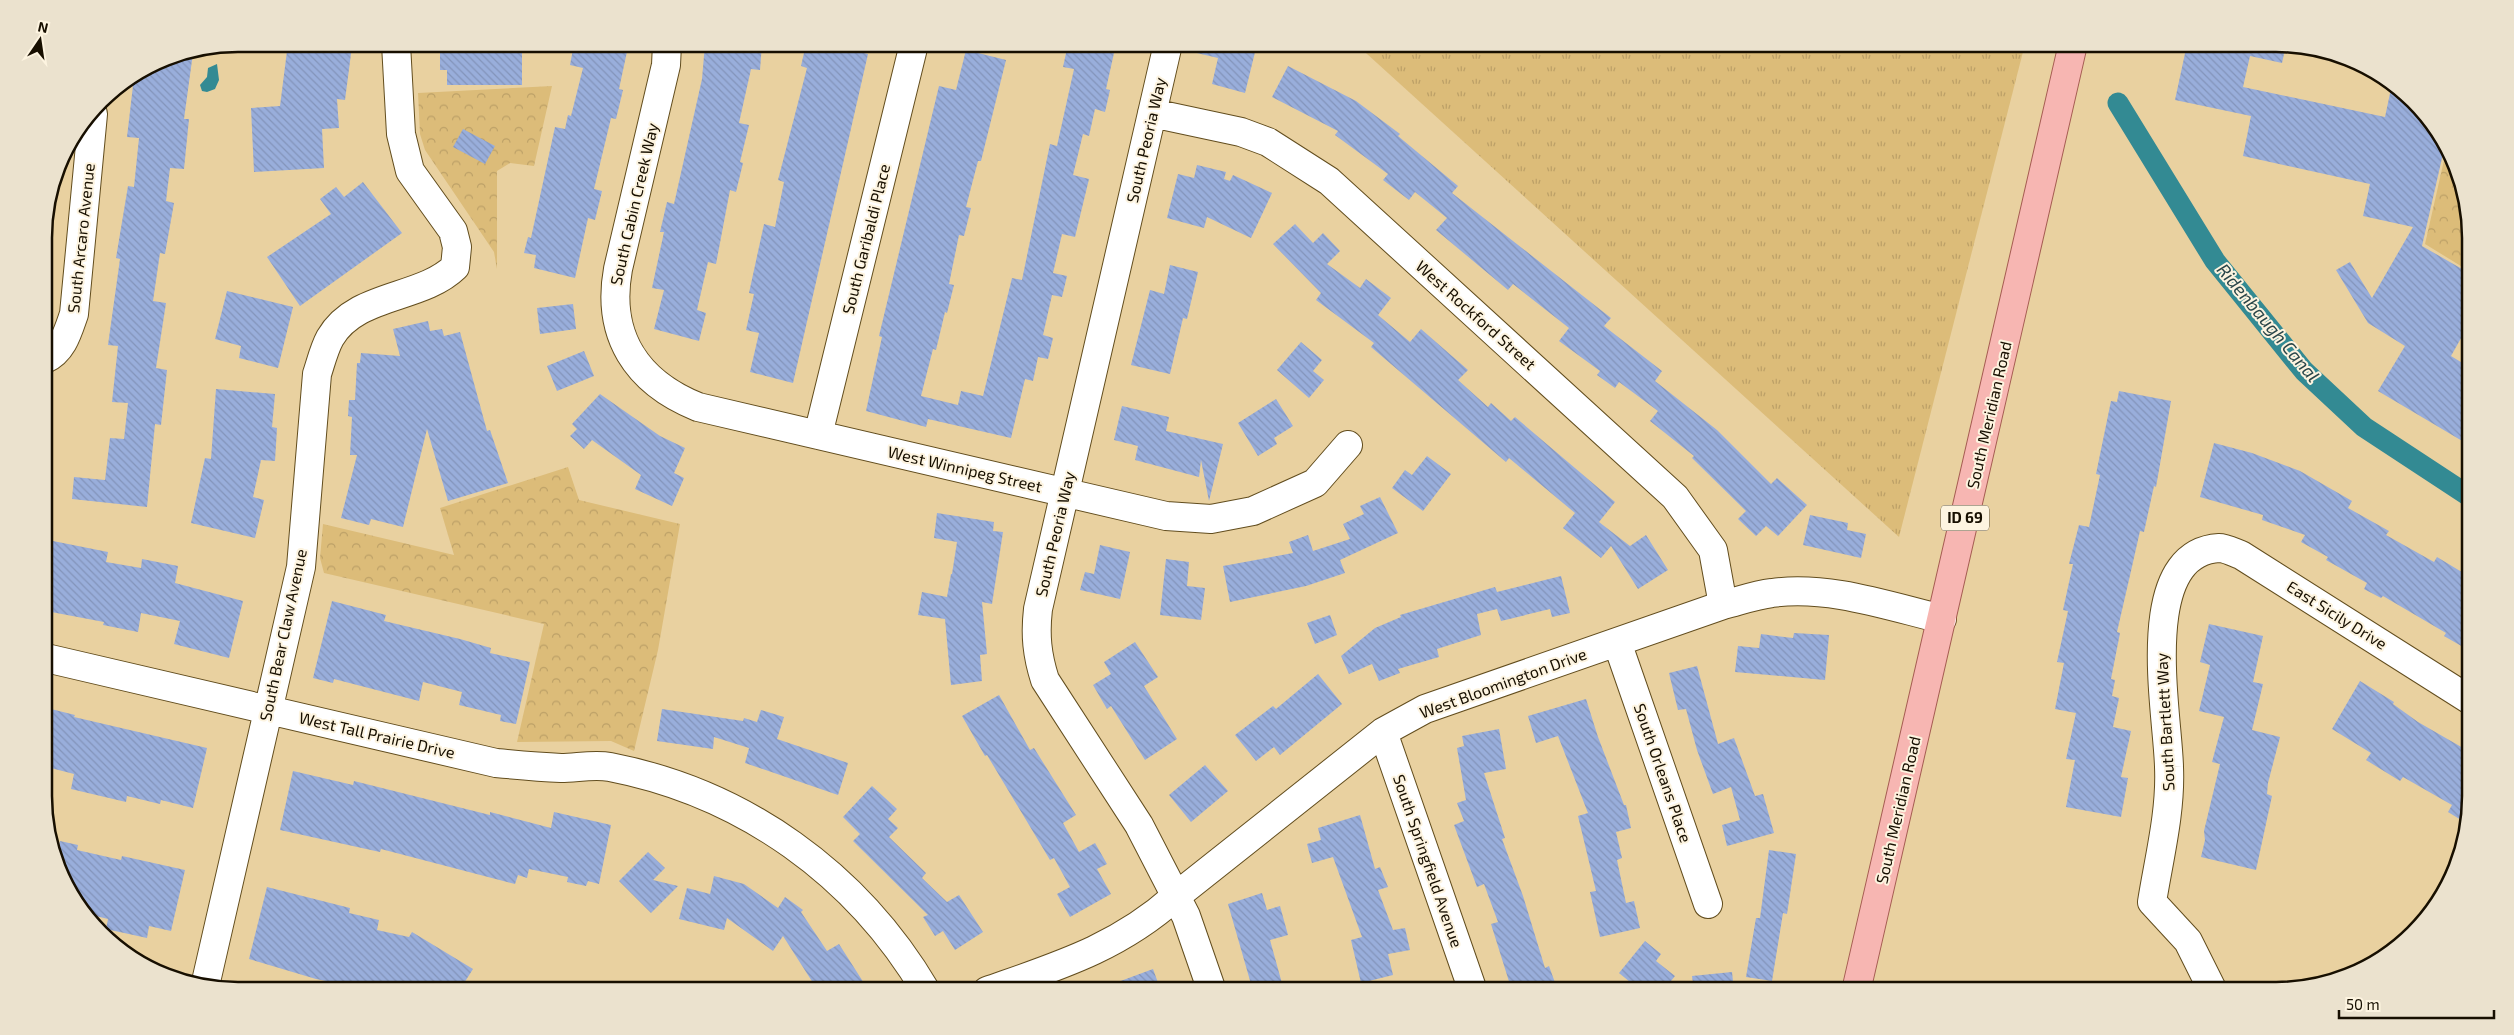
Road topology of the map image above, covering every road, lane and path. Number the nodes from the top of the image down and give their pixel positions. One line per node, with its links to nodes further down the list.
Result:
1 (396, 52): 19 (street, South Bear Claw Avenue)
2 (667, 52): 9 (street, South Cabin Creek Way)
3 (912, 52): 10 (street, South Garibaldi Place)
4 (1166, 52): 6 (street, South Peoria Way)
5 (2071, 52): 15 (main road, South Meridian Road / ID 69)
6 (1152, 113): 12 (street, South Peoria Way); 14 (street, West Rockford Street)
7 (93, 123): 8 (street, South Arcaro Avenue)
8 (52, 353)
9 (636, 361): 10 (street, West Winnipeg Street)
10 (818, 435): 12 (street, West Winnipeg Street)
11 (1348, 445): 12 (street, West Winnipeg Street)
12 (1065, 493): 21 (street, South Peoria Way)
13 (2199, 553): 18 (street, East Sicily Drive); 29 (street, South Bartlett Way)
14 (1723, 605): 15 (street, West Bloomington Drive); 16 (street, West Bloomington Drive)
15 (1942, 619): 28 (main road, South Meridian Road / ID 69)
16 (1617, 642): 20 (street, West Bloomington Drive); 22 (street, South Orleans Place)
17 (52, 659): 19 (street, West Tall Prairie Drive)
18 (2462, 695)
19 (268, 709): 23 (street, South Bear Claw Avenue); 24 (street, West Tall Prairie Drive)
20 (1383, 732): 21 (street, West Bloomington Drive); 27 (street, South Springfield Avenue)
21 (1175, 897): 25 (street, West Bloomington Drive); 26 (street, South Peoria Way)
22 (1708, 904)
23 (206, 980)
24 (921, 982)
25 (1013, 982)
26 (1209, 982)
27 (1470, 982)
28 (1858, 982)
29 (2208, 982)

